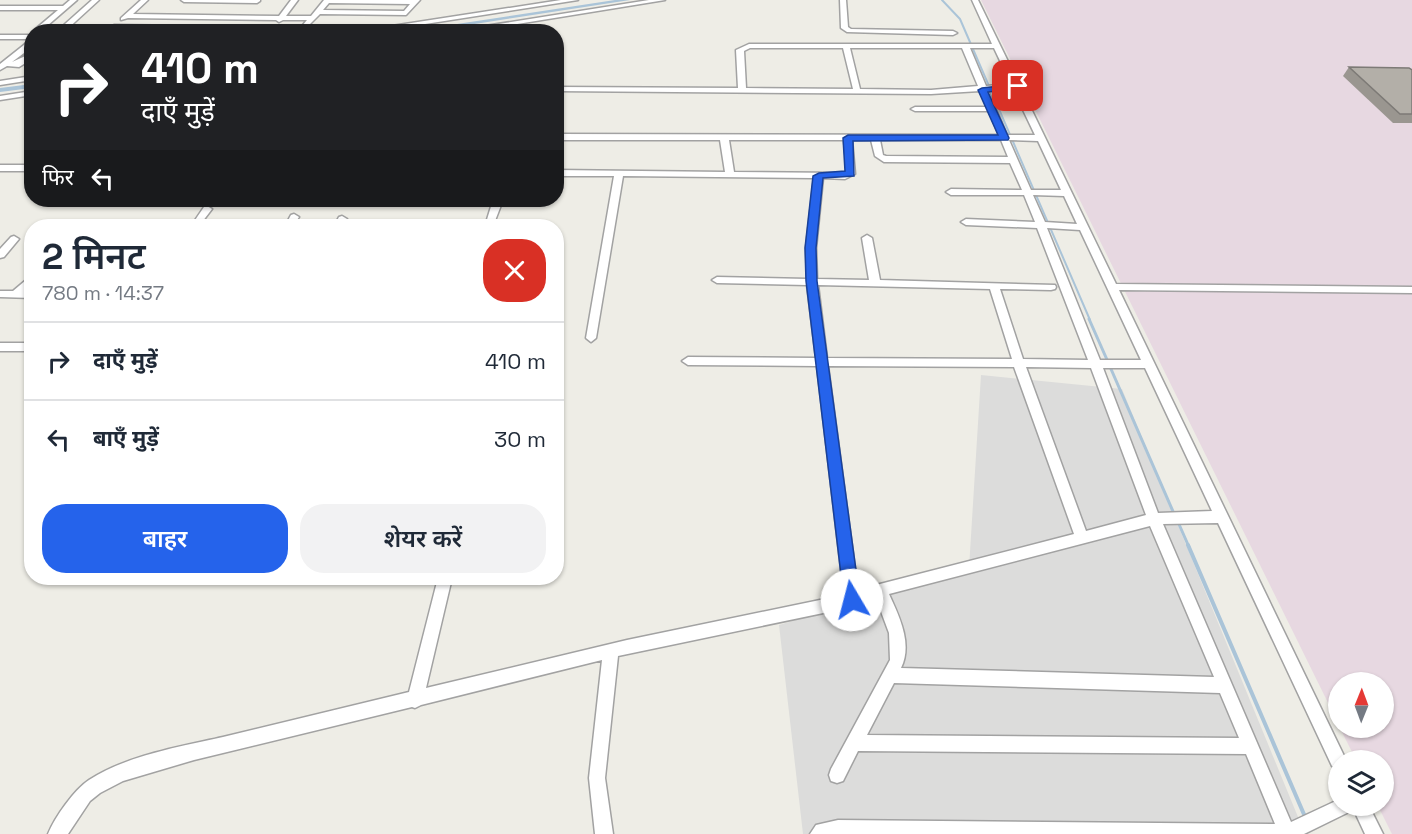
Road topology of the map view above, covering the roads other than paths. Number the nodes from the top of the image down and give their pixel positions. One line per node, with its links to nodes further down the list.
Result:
1 (74, 0): 16 (street)
2 (83, 0): 25 (street)
3 (96, 0): 26 (street)
4 (145, 0): 18 (street)
5 (184, 0): 6 (street); 19 (street)
6 (221, 0): 7 (street)
7 (257, 0): 22 (street)
8 (296, 0): 23 (street)
9 (575, 0): 32 (street)
10 (662, 0): 33 (street)
11 (843, 0): 34 (street)
12 (975, 0): 40 (street)
13 (327, 1): 14 (street); 17 (street)
14 (416, 1): 17 (street)
15 (0, 8): 16 (street)
16 (64, 8): 24 (street)
17 (316, 15): 23 (street); 31 (street)
18 (127, 16): 19 (street); 27 (street)
19 (166, 17): 20 (street)
20 (203, 17): 21 (street); 28 (street)
21 (229, 17): 22 (street); 29 (street)
22 (243, 17): 23 (street)
23 (281, 18): 30 (street)
24 (45, 24)
25 (54, 24)
26 (68, 24)
27 (118, 24)
28 (196, 24)
29 (223, 24)
30 (276, 24)
31 (308, 24)
32 (411, 24)
33 (503, 24)
34 (953, 33)
35 (24, 36): 36 (street)
36 (0, 37)
37 (24, 43): 42 (street)
38 (846, 46): 39 (street); 48 (street); 49 (street)
39 (971, 46): 40 (street); 47 (street)
40 (998, 46): 45 (street)
41 (24, 60): 42 (street)
42 (2, 64)
43 (24, 79): 44 (street)
44 (0, 83)
45 (1018, 86): 47 (street); 59 (street)
46 (564, 89): 48 (street)
47 (988, 90): 49 (street); 52 (street)
48 (742, 91): 49 (street)
49 (857, 91)
50 (24, 94): 51 (street)
51 (0, 98)
52 (992, 109): 53 (street); 58 (street)
53 (915, 110)
54 (564, 137): 55 (street)
55 (724, 137): 56 (street); 65 (street)
56 (848, 138): 57 (street); 66 (street)
57 (875, 138): 58 (street); 60 (street)
58 (1010, 138): 59 (street); 60 (street)
59 (1041, 138): 69 (street)
60 (1014, 160): 68 (street)
61 (0, 168): 62 (street)
62 (24, 168)
63 (564, 173): 64 (street)
64 (620, 174): 65 (street); 89 (street)
65 (730, 174): 66 (street)
66 (819, 176): 79 (street)
67 (951, 192): 68 (street)
68 (1033, 193): 69 (street); 73 (street)
69 (1068, 193): 74 (street)
70 (207, 209): 71 (street)
71 (200, 219)
72 (966, 222): 73 (street)
73 (1047, 226): 74 (street); 93 (street)
74 (1084, 227): 84 (street)
75 (867, 238): 80 (street)
76 (14, 239): 77 (street)
77 (0, 255)
78 (717, 279): 79 (street)
79 (812, 281): 80 (street); 94 (street)
80 (875, 282): 82 (street)
81 (24, 286): 87 (street)
82 (994, 286): 83 (street); 95 (street)
83 (1051, 287)
84 (1112, 287): 85 (street); 96 (street)
85 (1412, 290)
86 (0, 294): 87 (street)
87 (16, 294): 88 (street)
88 (24, 294)
89 (591, 338)
90 (0, 347): 91 (street)
91 (24, 347)
92 (688, 361): 94 (street)
93 (1094, 362): 95 (street); 96 (street); 98 (street)
94 (821, 363): 95 (street); 102 (street)
95 (1019, 364): 99 (street)
96 (1149, 364): 97 (street)
97 (1221, 517): 98 (street); 109 (street)
98 (1167, 518): 99 (street); 105 (street)
99 (1082, 538): 101 (street)
100 (443, 585): 106 (street)
101 (880, 590): 102 (street); 104 (street)
102 (852, 600): 103 (street)
103 (611, 651): 106 (street); 115 (street)
104 (890, 675): 105 (street); 107 (street)
105 (1223, 685): 108 (street)
106 (415, 700): 114 (street)
107 (854, 743): 108 (street); 110 (street)
108 (1250, 746): 113 (street)
109 (1333, 750)
110 (837, 776)
111 (1328, 813): 113 (street)
112 (1365, 816): 117 (street)
113 (1296, 829): 116 (street)
114 (57, 834)
115 (604, 834)
116 (819, 834)
117 (1374, 834)

